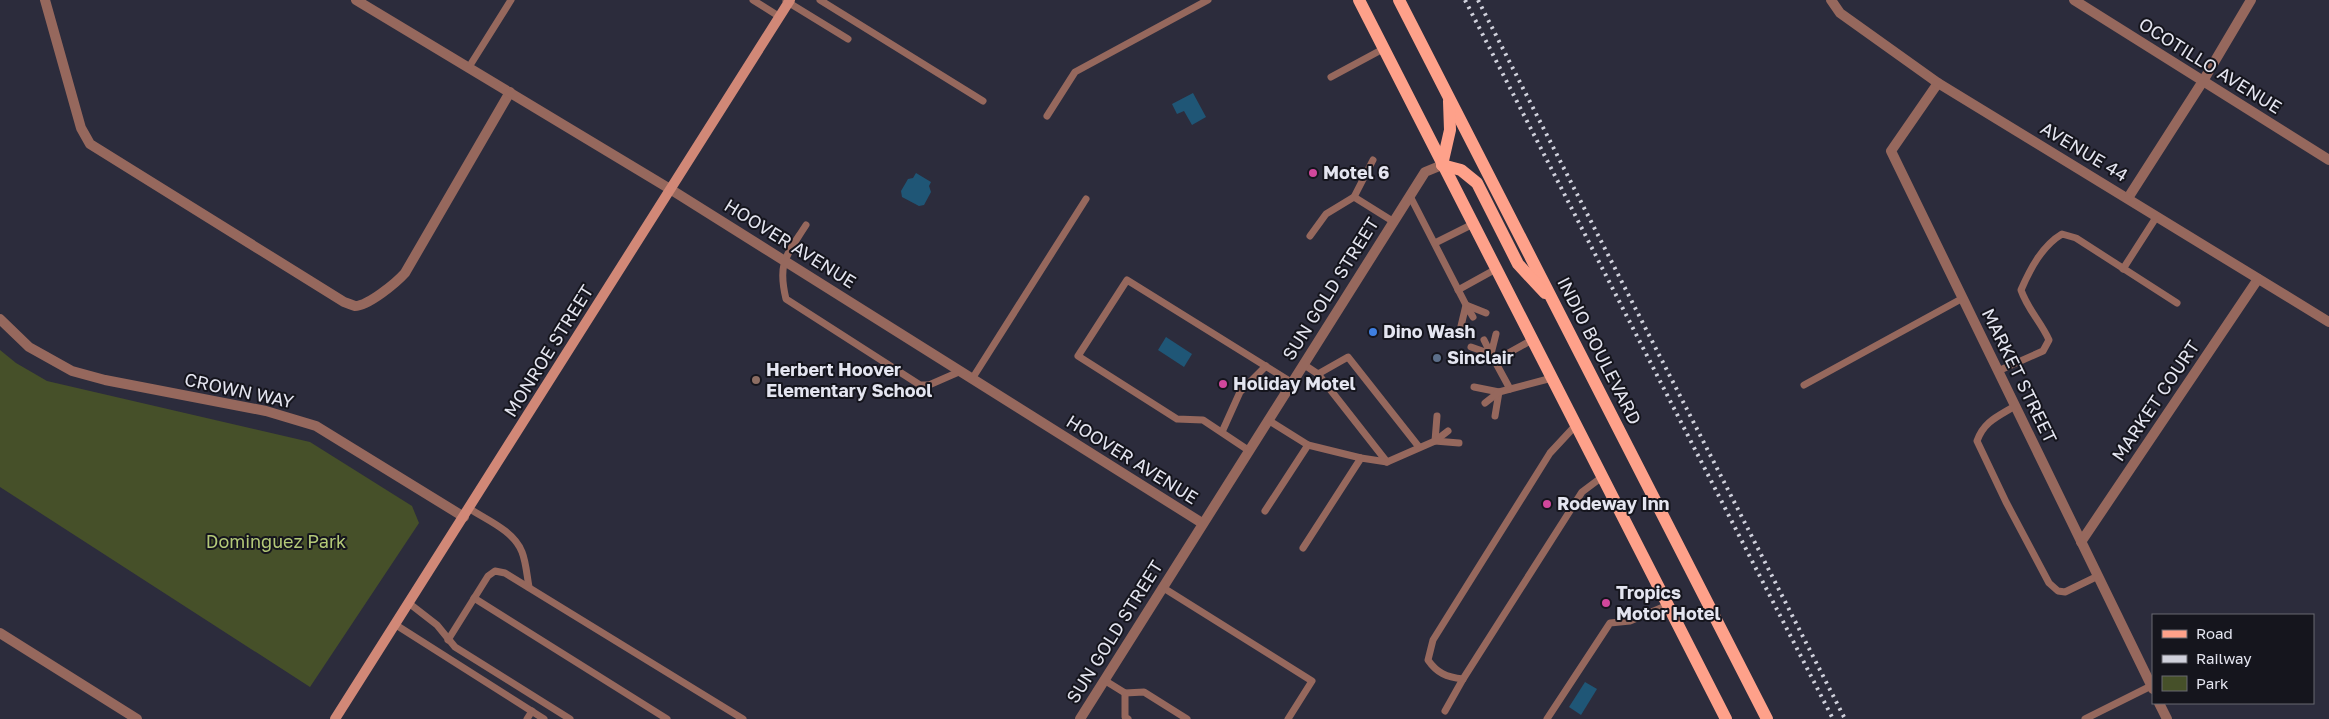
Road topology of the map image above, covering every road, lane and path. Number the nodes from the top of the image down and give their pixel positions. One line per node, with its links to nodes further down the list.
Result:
1 (45, 0): 20 (street)
2 (356, 0): 16 (street, HOOVER AVENUE)
3 (511, 0): 16 (lane)
4 (753, 0): 13 (lane)
5 (820, 0): 22 (lane)
6 (1208, 0): 23 (lane)
7 (1359, 0): 15 (main road)
8 (1399, 0): 21 (main road, INDIO BOULEVARD)
9 (1831, 0): 19 (street, AVENUE 44)
10 (2074, 0): 18 (street, OCOTILLO AVENUE)
11 (2251, 0): 18 (street)
12 (788, 1): 13 (main road, MONROE STREET); 14 (lane)
13 (780, 17): 27 (main road, MONROE STREET)
14 (848, 39)
15 (1383, 49): 17 (lane); 26 (main road)
16 (469, 67): 20 (street, HOOVER AVENUE)
17 (1331, 77)
18 (2203, 82): 25 (street, OCOTILLO AVENUE); 30 (street)
19 (1938, 83): 30 (street, AVENUE 44); 43 (street, MARKET STREET)
20 (510, 92): 27 (street, HOOVER AVENUE)
21 (1448, 96): 26 (main road); 44 (main road, INDIO BOULEVARD)
22 (983, 101)
23 (1047, 116)
24 (1373, 160): 29 (lane)
25 (2329, 160)
26 (1442, 165): 28 (street, SUN GOLD STREET); 34 (main road); 44 (main road)
27 (670, 189): 38 (street, HOOVER AVENUE); 86 (main road, MONROE STREET)
28 (1410, 196): 33 (street, SUN GOLD STREET); 37 (lane)
29 (1354, 197): 33 (lane); 36 (lane)
30 (2128, 198): 32 (street, AVENUE 44)
31 (1086, 199): 62 (lane)
32 (2157, 216): 40 (lane); 41 (street, AVENUE 44)
33 (1394, 222): 57 (street, SUN GOLD STREET)
34 (1473, 224): 37 (lane); 39 (main road)
35 (806, 225): 38 (lane)
36 (1310, 236)
37 (1434, 243): 42 (lane)
38 (784, 260): 59 (street, HOOVER AVENUE); 59 (lane)
39 (1496, 269): 42 (lane); 54 (main road)
40 (2123, 269): 45 (lane); 60 (lane)
41 (2258, 279): 50 (street, AVENUE 44); 88 (street, MARKET COURT)
42 (1458, 290): 46 (lane)
43 (1963, 298): 60 (street, MARKET STREET); 65 (lane)
44 (1554, 303): 119 (main road, INDIO BOULEVARD)
45 (2178, 303)
46 (1466, 305): 47 (lane); 48 (lane); 51 (lane)
47 (1486, 313)
48 (1473, 317)
49 (0, 319): 86 (street, CROWN WAY)
50 (2329, 322)
51 (1461, 326)
52 (1496, 334): 56 (lane)
53 (1484, 340): 56 (lane)
54 (1532, 340): 56 (lane); 63 (main road)
55 (1471, 347): 56 (lane)
56 (1493, 358): 67 (lane)
57 (1303, 364): 61 (lane); 64 (street, SUN GOLD STREET)
58 (1266, 366): 64 (lane); 76 (lane); 76 (lane)
59 (961, 371): 62 (street, HOOVER AVENUE)
60 (1998, 371): 70 (street, MARKET STREET)
61 (1318, 374): 80 (lane); 83 (lane)
62 (972, 378): 87 (street, HOOVER AVENUE)
63 (1552, 378): 67 (lane); 74 (main road)
64 (1292, 382): 73 (street, SUN GOLD STREET)
65 (1804, 385)
66 (1474, 387): 68 (lane)
67 (1510, 389): 68 (lane)
68 (1499, 392): 69 (lane); 72 (lane)
69 (1485, 402)
70 (2015, 406): 88 (street, MARKET STREET); 90 (lane)
71 (1437, 416): 77 (lane)
72 (1495, 416)
73 (1268, 420): 79 (lane); 81 (street, SUN GOLD STREET)
74 (1576, 425): 84 (main road); 99 (lane)
75 (1448, 431): 77 (lane)
76 (1222, 432): 81 (lane)
77 (1435, 440): 78 (lane); 80 (lane)
78 (1459, 444)
79 (1308, 445): 82 (lane); 85 (lane)
80 (1419, 447): 83 (lane)
81 (1248, 450): 87 (street, SUN GOLD STREET)
82 (1361, 458): 83 (lane); 89 (lane)
83 (1387, 462)
84 (1602, 477): 95 (main road); 99 (lane)
85 (1265, 511)
86 (467, 513): 91 (lane); 94 (main road, MONROE STREET)
87 (1202, 523): 92 (street, SUN GOLD STREET)
88 (2081, 542): 90 (street, MARKET STREET)
89 (1303, 548)
90 (2098, 576): 101 (street, MARKET STREET)
91 (529, 587): 93 (lane); 112 (lane)
92 (1162, 587): 100 (street, SUN GOLD STREET); 116 (lane)
93 (474, 598): 98 (lane); 111 (lane)
94 (410, 604): 96 (main road, MONROE STREET); 98 (lane)
95 (1668, 604): 117 (lane); 118 (main road)
96 (396, 625): 104 (lane); 107 (main road, MONROE STREET)
97 (0, 633): 106 (street)
98 (448, 640): 110 (lane)
99 (1463, 679): 105 (lane)
100 (1104, 680): 102 (lane); 113 (street, SUN GOLD STREET)
101 (2152, 688): 120 (lane)
102 (1125, 693): 114 (lane); 115 (lane)
103 (2160, 704): 121 (street)
104 (532, 711): 108 (lane); 109 (lane)
105 (1445, 711)
106 (137, 719)
107 (335, 719)
108 (527, 719)
109 (544, 719)
110 (570, 719)
111 (666, 719)
112 (743, 719)
113 (1080, 719)
114 (1128, 719)
115 (1186, 719)
116 (1288, 719)
117 (1547, 719)
118 (1726, 719)
119 (1767, 719)
120 (2085, 719)
121 (2167, 719)

